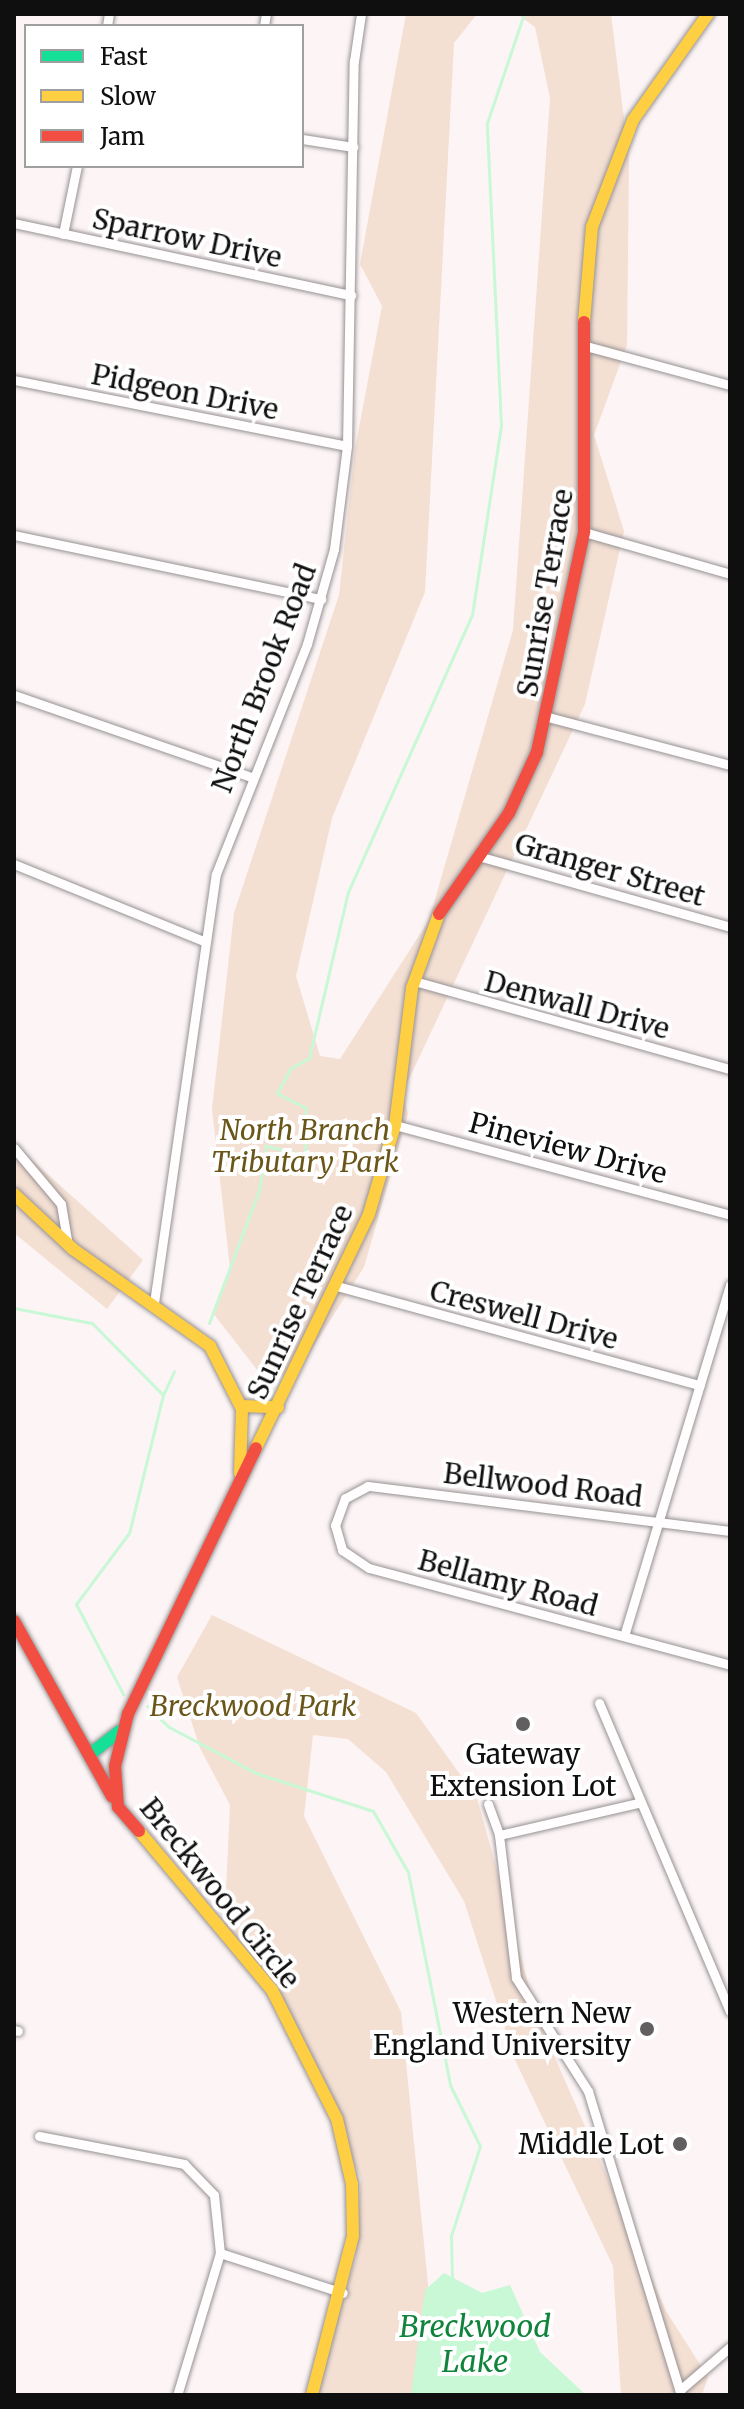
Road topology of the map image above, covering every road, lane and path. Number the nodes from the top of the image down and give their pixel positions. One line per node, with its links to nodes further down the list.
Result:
1 (361, 14): 4 (street, North Brook Road)
2 (708, 14): 9 (street, Sunrise Terrace)
3 (304, 139): 4 (street)
4 (353, 147): 8 (street, North Brook Road)
5 (77, 168): 7 (street)
6 (14, 223): 7 (street, Sparrow Drive)
7 (63, 234): 8 (street, Sparrow Drive)
8 (351, 295): 12 (street, North Brook Road)
9 (586, 346): 11 (street); 13 (street, Sunrise Terrace)
10 (14, 380): 12 (street, Pidgeon Drive)
11 (730, 385)
12 (347, 446): 16 (street, North Brook Road)
13 (584, 532): 15 (street); 18 (street, Sunrise Terrace)
14 (14, 535): 16 (street)
15 (730, 574)
16 (321, 599): 20 (street, North Brook Road)
17 (14, 695): 20 (street)
18 (548, 717): 19 (street); 21 (street, Sunrise Terrace)
19 (730, 765)
20 (251, 777): 24 (street, North Brook Road)
21 (478, 856): 23 (street, Granger Street); 25 (street, Sunrise Terrace)
22 (14, 864): 24 (street)
23 (730, 927)
24 (204, 941): 34 (street, North Brook Road)
25 (414, 981): 26 (street, Denwall Drive); 27 (street, Sunrise Terrace)
26 (730, 1069)
27 (395, 1125): 30 (street, Pineview Drive); 33 (street, Sunrise Terrace)
28 (14, 1148): 31 (street)
29 (14, 1194): 31 (street)
30 (730, 1215)
31 (68, 1246): 34 (street)
32 (730, 1285): 35 (street)
33 (337, 1286): 35 (street, Creswell Drive); 37 (street, Sunrise Terrace)
34 (154, 1303): 36 (street)
35 (700, 1385): 40 (street)
36 (241, 1406): 37 (street); 38 (street)
37 (278, 1407): 38 (street, Sunrise Terrace)
38 (235, 1491): 44 (street, Sunrise Terrace)
39 (351, 1493): 40 (street, Bellwood Road); 43 (street, Bellamy Road)
40 (662, 1523): 41 (street, Bellwood Road); 43 (street)
41 (730, 1531)
42 (14, 1621): 48 (street)
43 (624, 1636): 45 (street, Bellamy Road)
44 (159, 1652): 47 (street, Breckwood Circle)
45 (730, 1665)
46 (599, 1703): 49 (street)
47 (128, 1714): 48 (street); 51 (street, Breckwood Circle)
48 (89, 1755): 51 (street)
49 (638, 1803): 52 (street); 53 (street)
50 (488, 1804): 52 (street)
51 (118, 1807): 56 (street, Breckwood Circle)
52 (499, 1835): 58 (street)
53 (730, 2011)
54 (39, 2136): 55 (street)
55 (220, 2253): 56 (street); 59 (street)
56 (343, 2293): 60 (street, Breckwood Circle)
57 (730, 2347): 58 (street)
58 (681, 2393)
59 (177, 2395)
60 (312, 2395)

